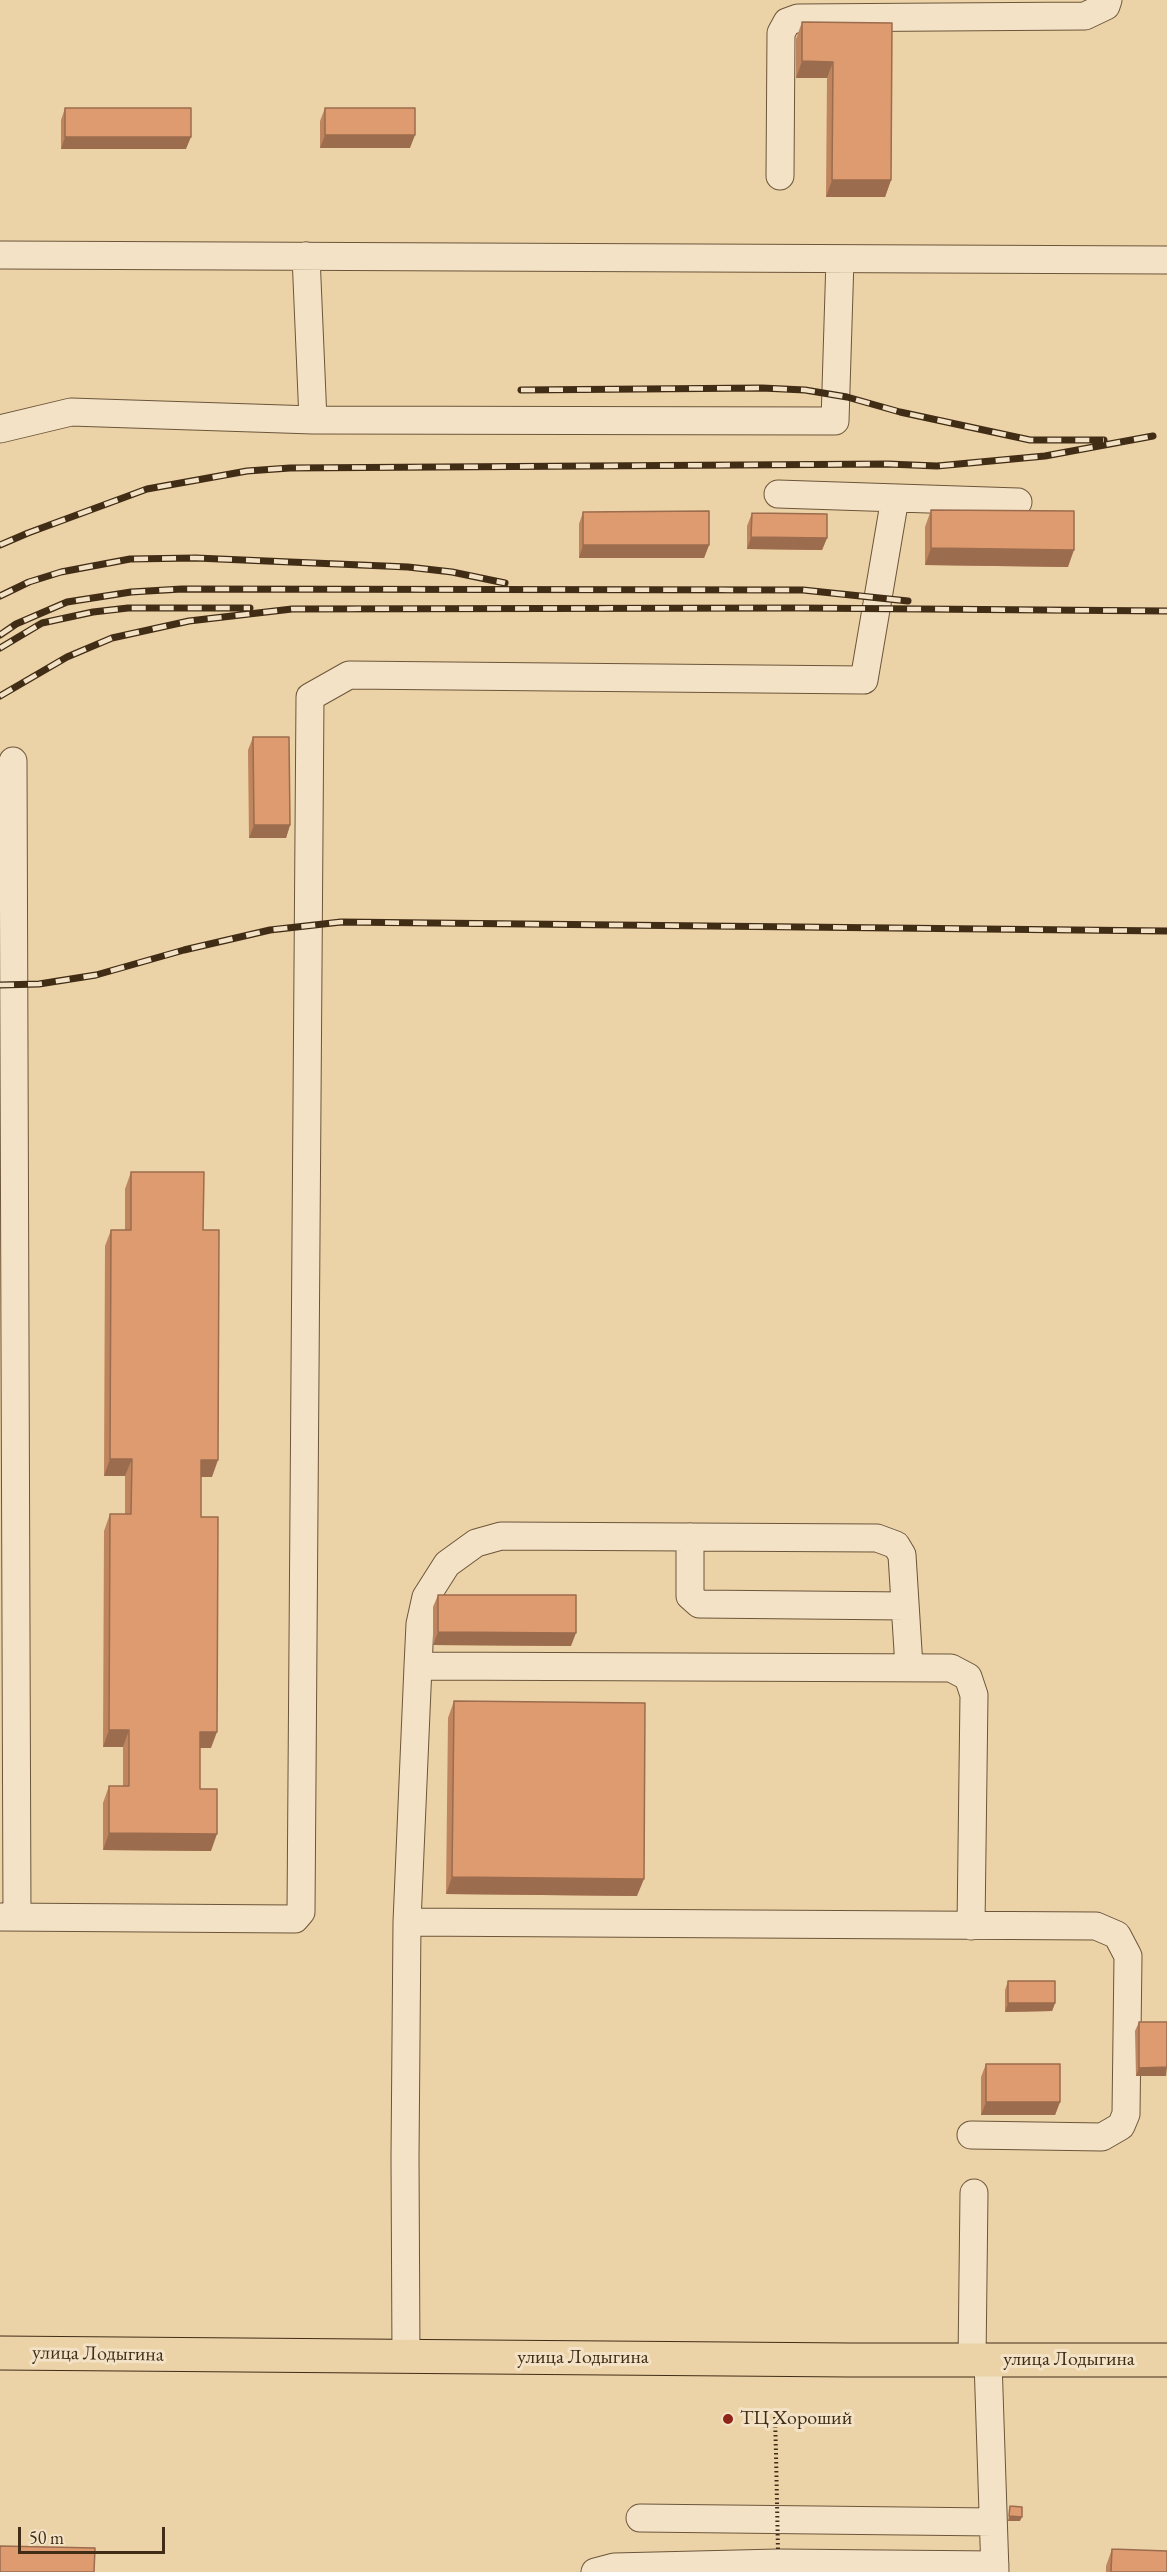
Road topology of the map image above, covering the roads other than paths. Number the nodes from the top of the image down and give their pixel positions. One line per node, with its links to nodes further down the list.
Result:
1 (1108, 0): 2 (lane)
2 (780, 176)
3 (0, 255): 4 (lane)
4 (306, 256): 5 (lane); 7 (lane)
5 (840, 259): 6 (lane); 7 (lane)
6 (1167, 260)
7 (313, 420): 8 (lane)
8 (0, 429)
9 (778, 494): 10 (lane)
10 (895, 498): 11 (lane); 17 (lane)
11 (1018, 502)
12 (13, 761): 17 (lane)
13 (690, 1537): 14 (lane); 14 (lane); 15 (lane)
14 (904, 1606): 16 (lane)
15 (418, 1666): 16 (lane); 18 (lane)
16 (909, 1667): 19 (lane)
17 (8, 1917)
18 (407, 1922): 19 (lane); 23 (lane)
19 (970, 1926): 20 (lane)
20 (971, 2135)
21 (974, 2193): 25 (lane)
22 (0, 2353): 23 (main road, улица Лодыгина)
23 (406, 2357): 25 (main road, улица Лодыгина)
24 (1167, 2360): 25 (main road, улица Лодыгина)
25 (980, 2361): 27 (lane)
26 (640, 2518): 27 (lane)
27 (993, 2522): 28 (lane)
28 (995, 2569): 29 (lane)
29 (595, 2572)

